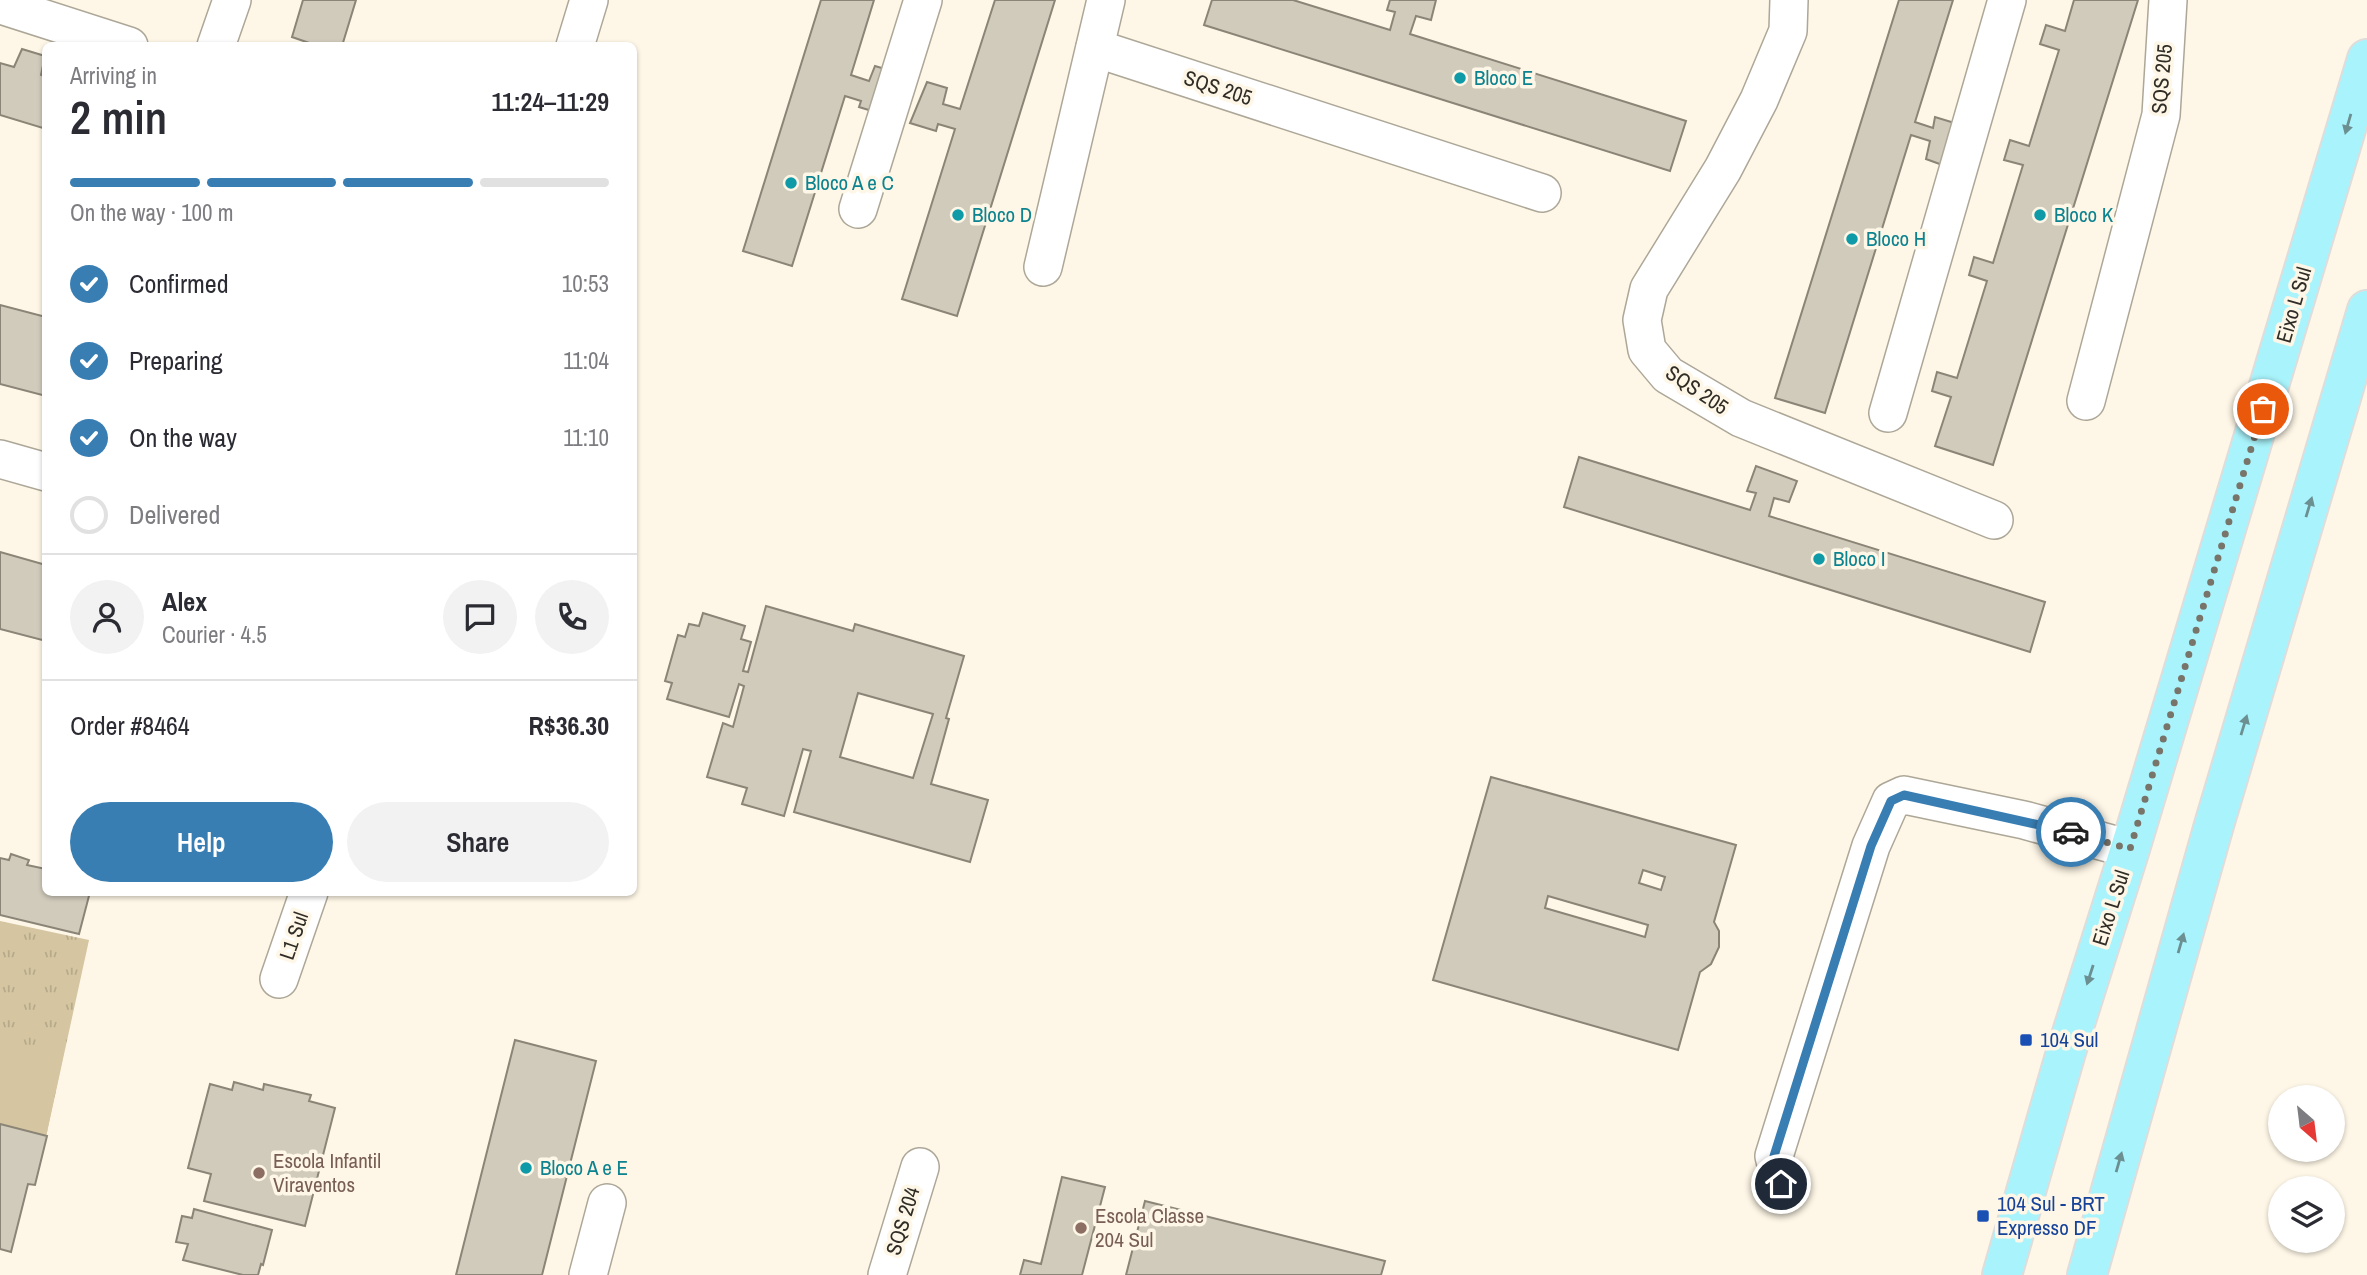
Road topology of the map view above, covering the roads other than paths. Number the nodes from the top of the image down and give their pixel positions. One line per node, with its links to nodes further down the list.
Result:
1 (232, 0): 10 (street)
2 (589, 0): 11 (street)
3 (923, 0): 15 (street)
4 (1107, 0): 12 (street)
5 (1789, 0): 22 (street, SQS 205)
6 (2007, 0): 19 (street)
7 (2168, 0): 18 (street, SQS 205)
8 (1, 4): 9 (street)
9 (117, 42)
10 (217, 42)
11 (576, 42)
12 (1095, 48): 14 (street, SQS 205); 16 (street)
13 (2367, 59): 23 (main road, Eixo L Sul, one-way to 23)
14 (1542, 193)
15 (858, 208)
16 (1043, 267)
17 (2367, 310): 32 (main road, one-way to 17)
18 (2086, 401)
19 (1888, 413)
20 (0, 459): 21 (street)
21 (42, 471)
22 (1994, 520)
23 (2130, 849): 27 (street); 31 (main road, Eixo L Sul, one-way to 31)
24 (308, 896): 25 (street, L1 Sul)
25 (279, 979)
26 (920, 1167): 30 (street, SQS 204)
27 (1781, 1184)
28 (607, 1202): 29 (street)
29 (589, 1275)
30 (887, 1275)
31 (2002, 1275)
32 (2087, 1275)

